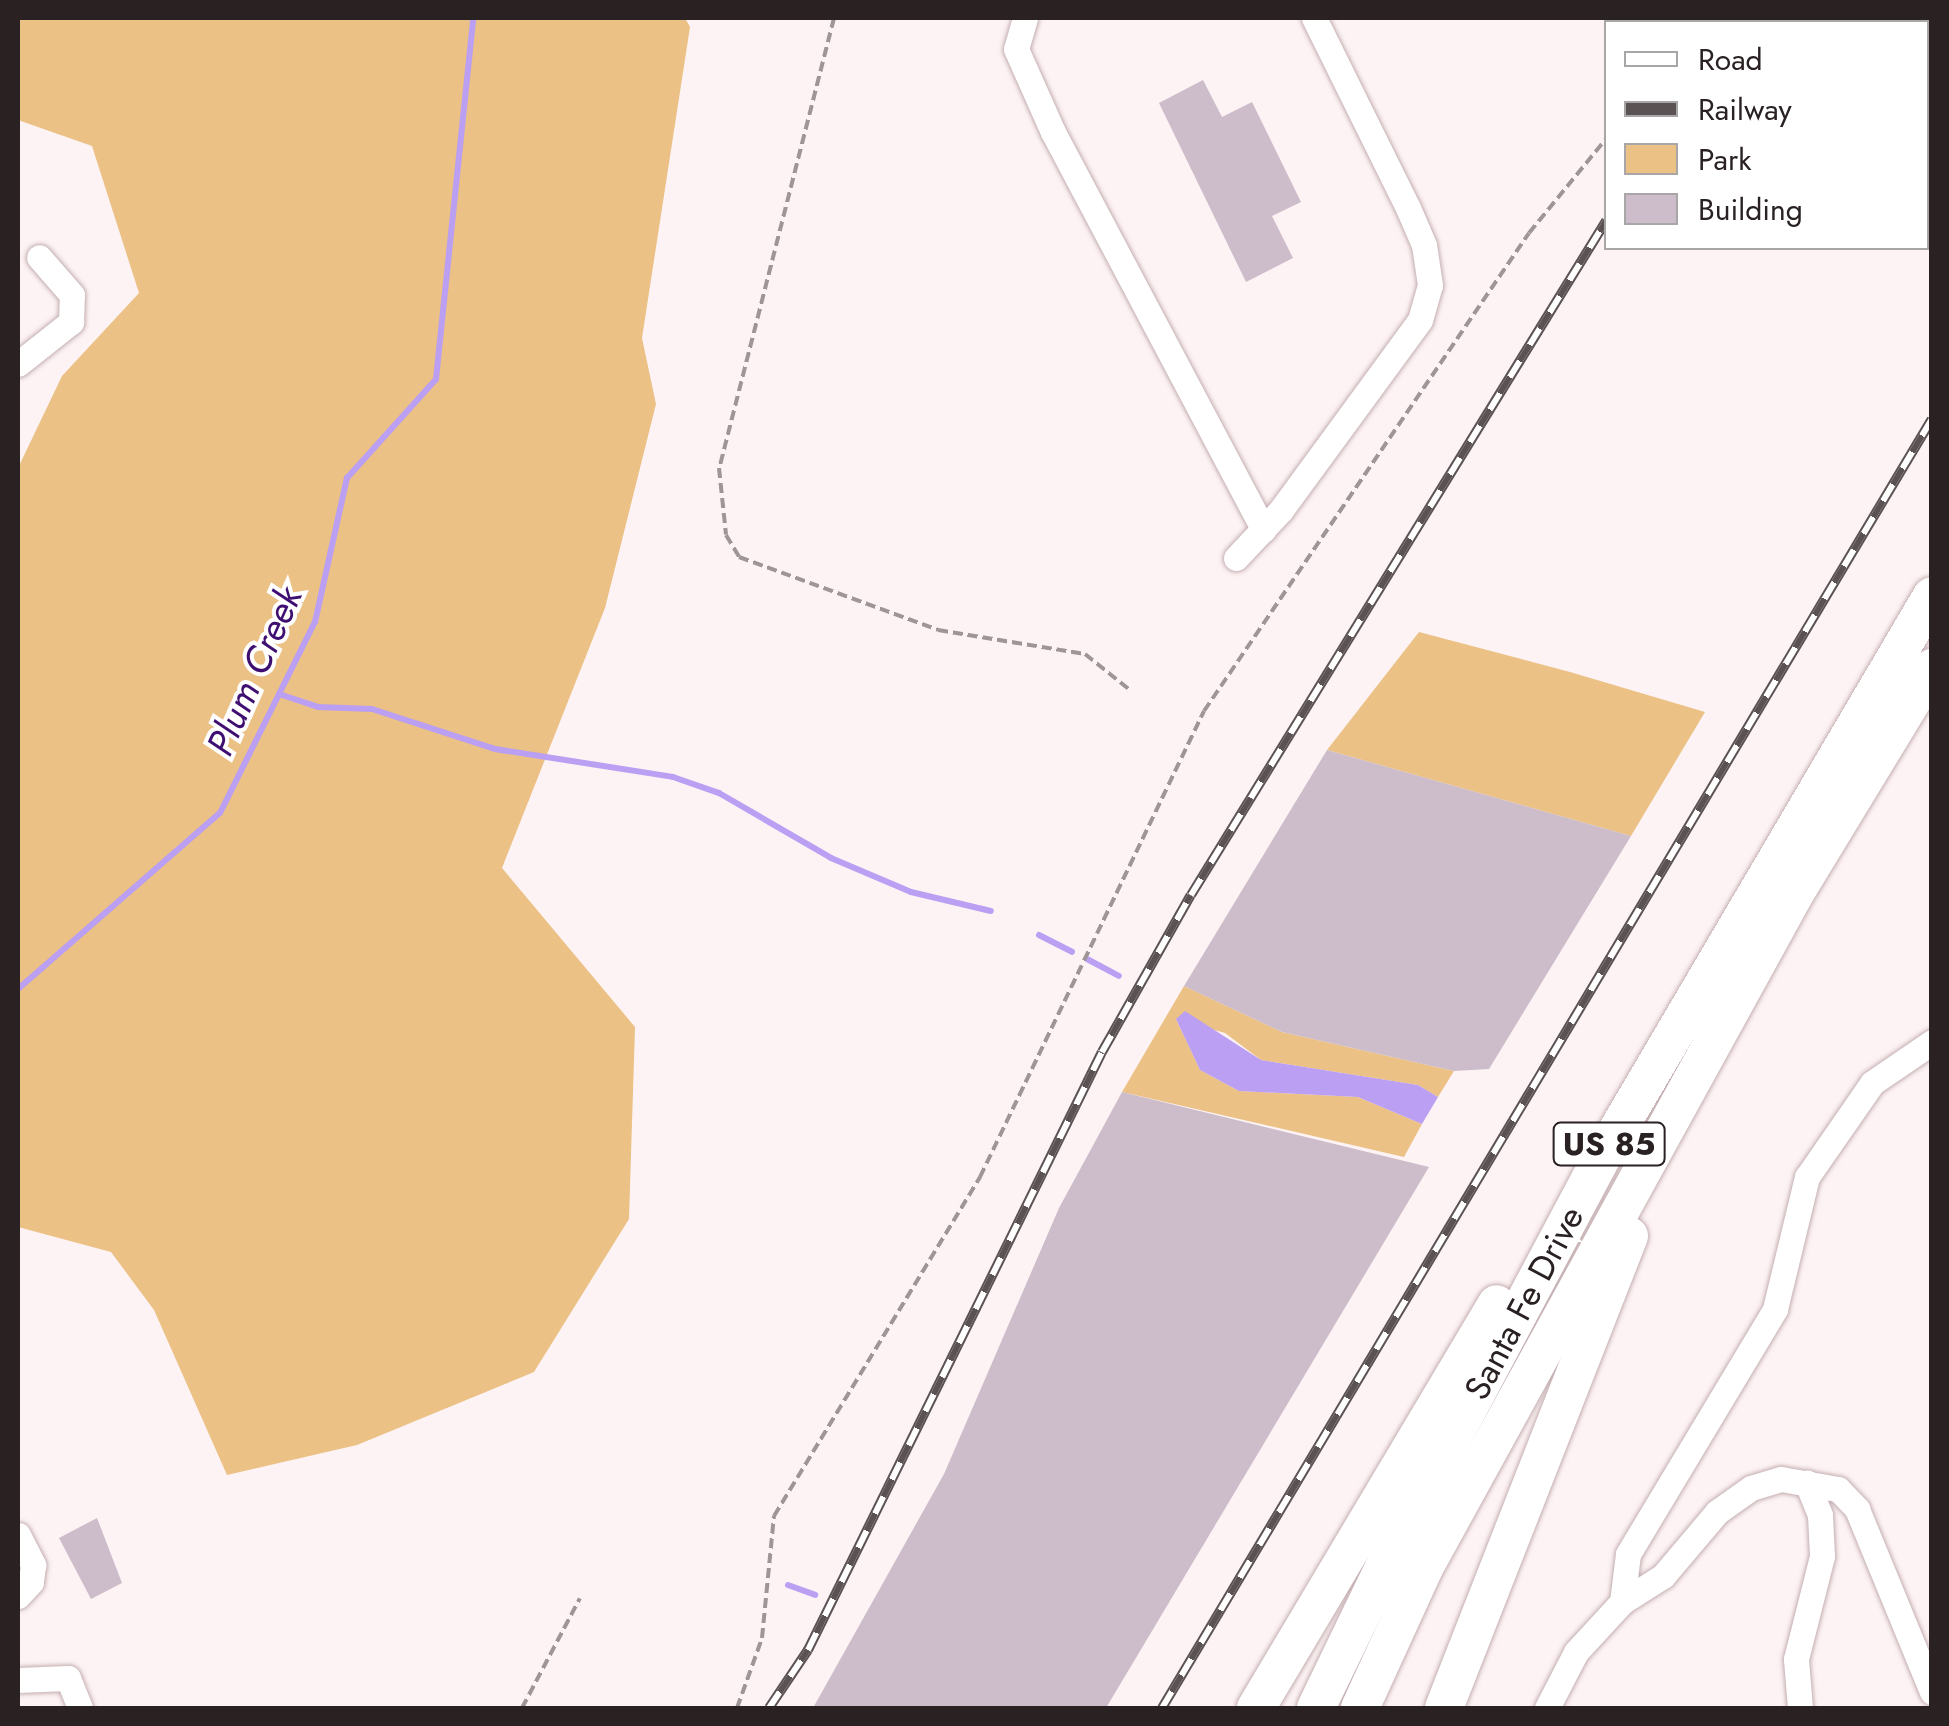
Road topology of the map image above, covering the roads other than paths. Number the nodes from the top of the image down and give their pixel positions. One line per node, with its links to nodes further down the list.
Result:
1 (1025, 18): 5 (street)
2 (1314, 18): 5 (street)
3 (39, 257): 4 (street)
4 (18, 364)
5 (1264, 530): 6 (street)
6 (1236, 558)
7 (1932, 596): 11 (highway, Santa Fe Drive / US 85)
8 (1932, 668): 9 (highway, Santa Fe Drive / US 85)
9 (1794, 894): 21 (highway, Santa Fe Drive / US 85); 22 (highway)
10 (1932, 1042): 15 (street)
11 (1651, 1073): 19 (highway); 20 (highway, Santa Fe Drive / US 85)
12 (1807, 1482): 15 (street); 17 (street); 24 (street)
13 (18, 1535): 14 (street)
14 (18, 1596)
15 (1622, 1602): 23 (street)
16 (18, 1680): 18 (street)
17 (1932, 1692)
18 (80, 1708)
19 (1256, 1708)
20 (1316, 1708)
21 (1360, 1708)
22 (1444, 1708)
23 (1547, 1708)
24 (1800, 1708)

